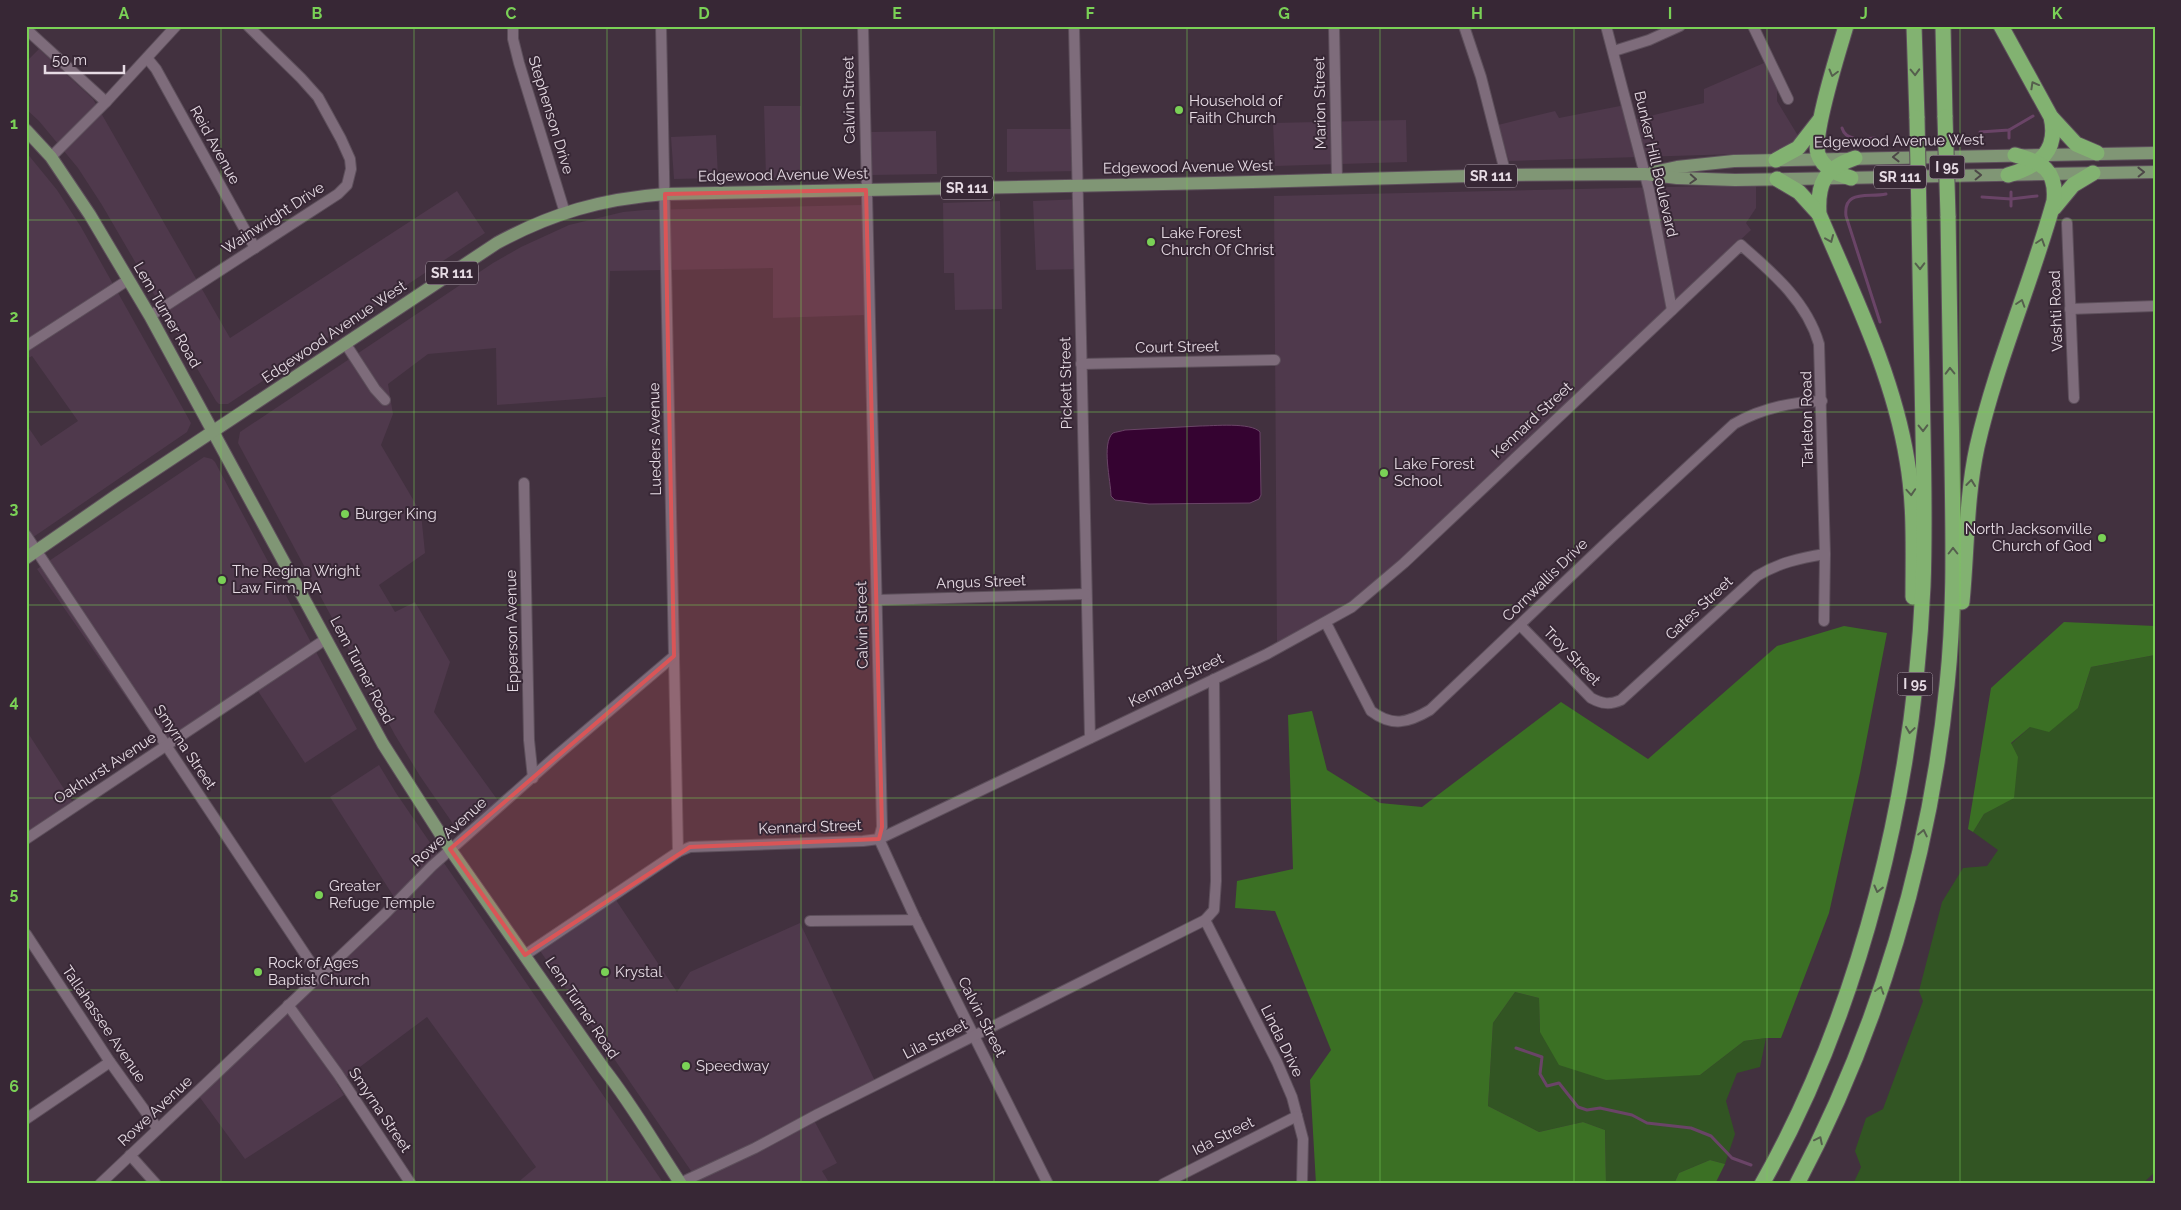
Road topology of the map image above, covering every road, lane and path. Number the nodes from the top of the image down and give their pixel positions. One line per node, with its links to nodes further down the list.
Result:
1 (176, 26): 18 (street)
2 (248, 26): 50 (street, Wainwright Drive)
3 (513, 26): 45 (street, Stephenson Drive)
4 (661, 26): 44 (street, Lueders Avenue)
5 (863, 26): 43 (street, Calvin Street)
6 (1074, 26): 42 (street, Pickett Street)
7 (1334, 26): 40 (street, Marion Street)
8 (1464, 26): 37 (street)
9 (1606, 26): 17 (street, Bunker Hill Boulevard)
10 (1680, 26): 17 (street)
11 (1753, 26): 19 (street)
12 (1846, 26): 22 (highway, one-way to 22)
13 (1914, 26): 77 (highway, I 95, one-way to 77, bridge)
14 (1943, 26): 76 (highway, I 95, one-way to 14, bridge)
15 (2001, 26): 21 (highway, one-way to 15)
16 (26, 29): 20 (street)
17 (1614, 51): 34 (street, Bunker Hill Boulevard)
18 (147, 58): 20 (street); 50 (street, Reid Avenue)
19 (1788, 99)
20 (106, 102): 27 (street)
21 (2051, 117): 24 (highway); 29 (highway)
22 (1820, 120): 30 (highway); 31 (highway)
23 (26, 130): 27 (main road, Lem Turner Road)
24 (2097, 153): 25 (main road); 29 (main road)
25 (2155, 153)
26 (2015, 155): 28 (main road, Edgewood Avenue West / SR 111, one-way to 28); 29 (highway)
27 (51, 157): 51 (main road, Lem Turner Road)
28 (1855, 158): 30 (main road, Edgewood Avenue West / SR 111); 35 (highway)
29 (2041, 158): 36 (highway); 38 (highway)
30 (1821, 159): 31 (main road, Edgewood Avenue West / SR 111); 35 (highway)
31 (1776, 160): 34 (main road, Edgewood Avenue West / SR 111)
32 (2155, 172): 33 (main road, SR 111, one-way to 32)
33 (2093, 173): 36 (main road, SR 111); 47 (highway)
34 (1645, 174): 37 (main road, Edgewood Avenue West / SR 111); 41 (main road, Edgewood Avenue West / SR 111, one-way to 41); 54 (street, Bunker Hill Boulevard)
35 (1827, 174): 39 (highway); 41 (main road, Edgewood Avenue West / SR 111); 46 (highway)
36 (2050, 174): 38 (main road, SR 111); 47 (highway)
37 (1506, 175): 40 (main road, Edgewood Avenue West / SR 111)
38 (2008, 175): 39 (main road, SR 111, one-way to 38)
39 (1851, 178)
40 (1337, 180): 42 (main road, Edgewood Avenue West / SR 111)
41 (1777, 180): 46 (highway)
42 (1078, 185): 43 (main road, Edgewood Avenue West / SR 111); 59 (street, Pickett Street)
43 (866, 190): 44 (main road, Edgewood Avenue West / SR 111); 69 (street, Calvin Street)
44 (665, 194): 45 (main road, Edgewood Avenue West / SR 111); 74 (street, Lueders Avenue)
45 (565, 213): 56 (main road, Edgewood Avenue West / SR 111)
46 (1819, 214): 77 (highway, one-way to 77)
47 (2050, 216): 76 (highway, one-way to 47)
48 (2067, 223): 53 (street, Vashti Road)
49 (1741, 245): 54 (street, Kennard Street); 62 (street, Tarleton Road)
50 (255, 248): 55 (street, Wainwright Drive)
51 (128, 280): 55 (main road, Lem Turner Road); 57 (street)
52 (2155, 306): 53 (street)
53 (2070, 309): 60 (street, Vashti Road)
54 (1672, 310): 71 (street, Kennard Street)
55 (150, 316): 63 (main road, Lem Turner Road)
56 (345, 343): 61 (street); 63 (main road, Edgewood Avenue West / SR 111)
57 (26, 346)
58 (1275, 360): 59 (street, Court Street)
59 (1081, 364): 68 (street, Pickett Street)
60 (2074, 398)
61 (385, 400)
62 (1822, 401): 66 (street, Tarleton Road); 72 (street, Cornwallis Drive)
63 (214, 431): 67 (main road, Edgewood Avenue West / SR 111); 73 (main road, Lem Turner Road)
64 (524, 483): 81 (street, Epperson Avenue)
65 (26, 535): 67 (street, Smyrna Street)
66 (1825, 554): 70 (street, Tarleton Road); 78 (street, Gates Street)
67 (31, 555): 80 (street, Smyrna Street)
68 (1086, 594): 69 (street, Angus Street); 79 (street, Pickett Street)
69 (876, 600): 83 (street, Calvin Street)
70 (1824, 621)
71 (1326, 623): 72 (street, Cornwallis Drive); 75 (street, Kennard Street)
72 (1520, 625): 78 (street, Troy Street)
73 (326, 640): 80 (street, Oakhurst Avenue); 84 (main road, Lem Turner Road)
74 (674, 656): 81 (street, Rowe Avenue); 85 (street, Lueders Avenue)
75 (1214, 679): 79 (street, Kennard Street); 87 (street)
76 (1947, 687): 107 (highway, I 95, one-way to 76)
77 (1914, 702): 106 (highway, I 95, one-way to 106)
78 (1606, 704)
79 (1090, 738): 83 (street, Kennard Street)
80 (166, 746): 82 (street, Oakhurst Avenue); 91 (street, Smyrna Street)
81 (532, 778): 84 (street, Rowe Avenue)
82 (26, 838)
83 (878, 839): 85 (street, Kennard Street); 86 (street, Calvin Street)
84 (450, 849): 90 (main road, Lem Turner Road); 91 (street, Rowe Avenue)
85 (678, 852): 90 (street, Kennard Street)
86 (916, 920): 88 (street); 93 (street, Calvin Street)
87 (1205, 920): 93 (street, Lila Street); 95 (street, Linda Drive)
88 (810, 922)
89 (26, 934): 94 (street, Tallahassee Avenue)
90 (525, 955): 99 (main road, Lem Turner Road)
91 (319, 975): 92 (street, Rowe Avenue)
92 (288, 1005): 97 (street, Rowe Avenue); 102 (street, Smyrna Street)
93 (974, 1036): 99 (street, Lila Street); 103 (street, Calvin Street)
94 (110, 1062): 96 (street); 97 (street, Tallahassee Avenue)
95 (1297, 1116): 104 (street, Ida Street); 105 (street, Linda Drive)
96 (26, 1119)
97 (158, 1129): 98 (street, Rowe Avenue)
98 (130, 1155): 100 (street, Rowe Avenue); 101 (street)
99 (680, 1183)
100 (100, 1184)
101 (156, 1184)
102 (411, 1184)
103 (1048, 1184)
104 (1163, 1184)
105 (1302, 1184)
106 (1762, 1184)
107 (1797, 1184)

